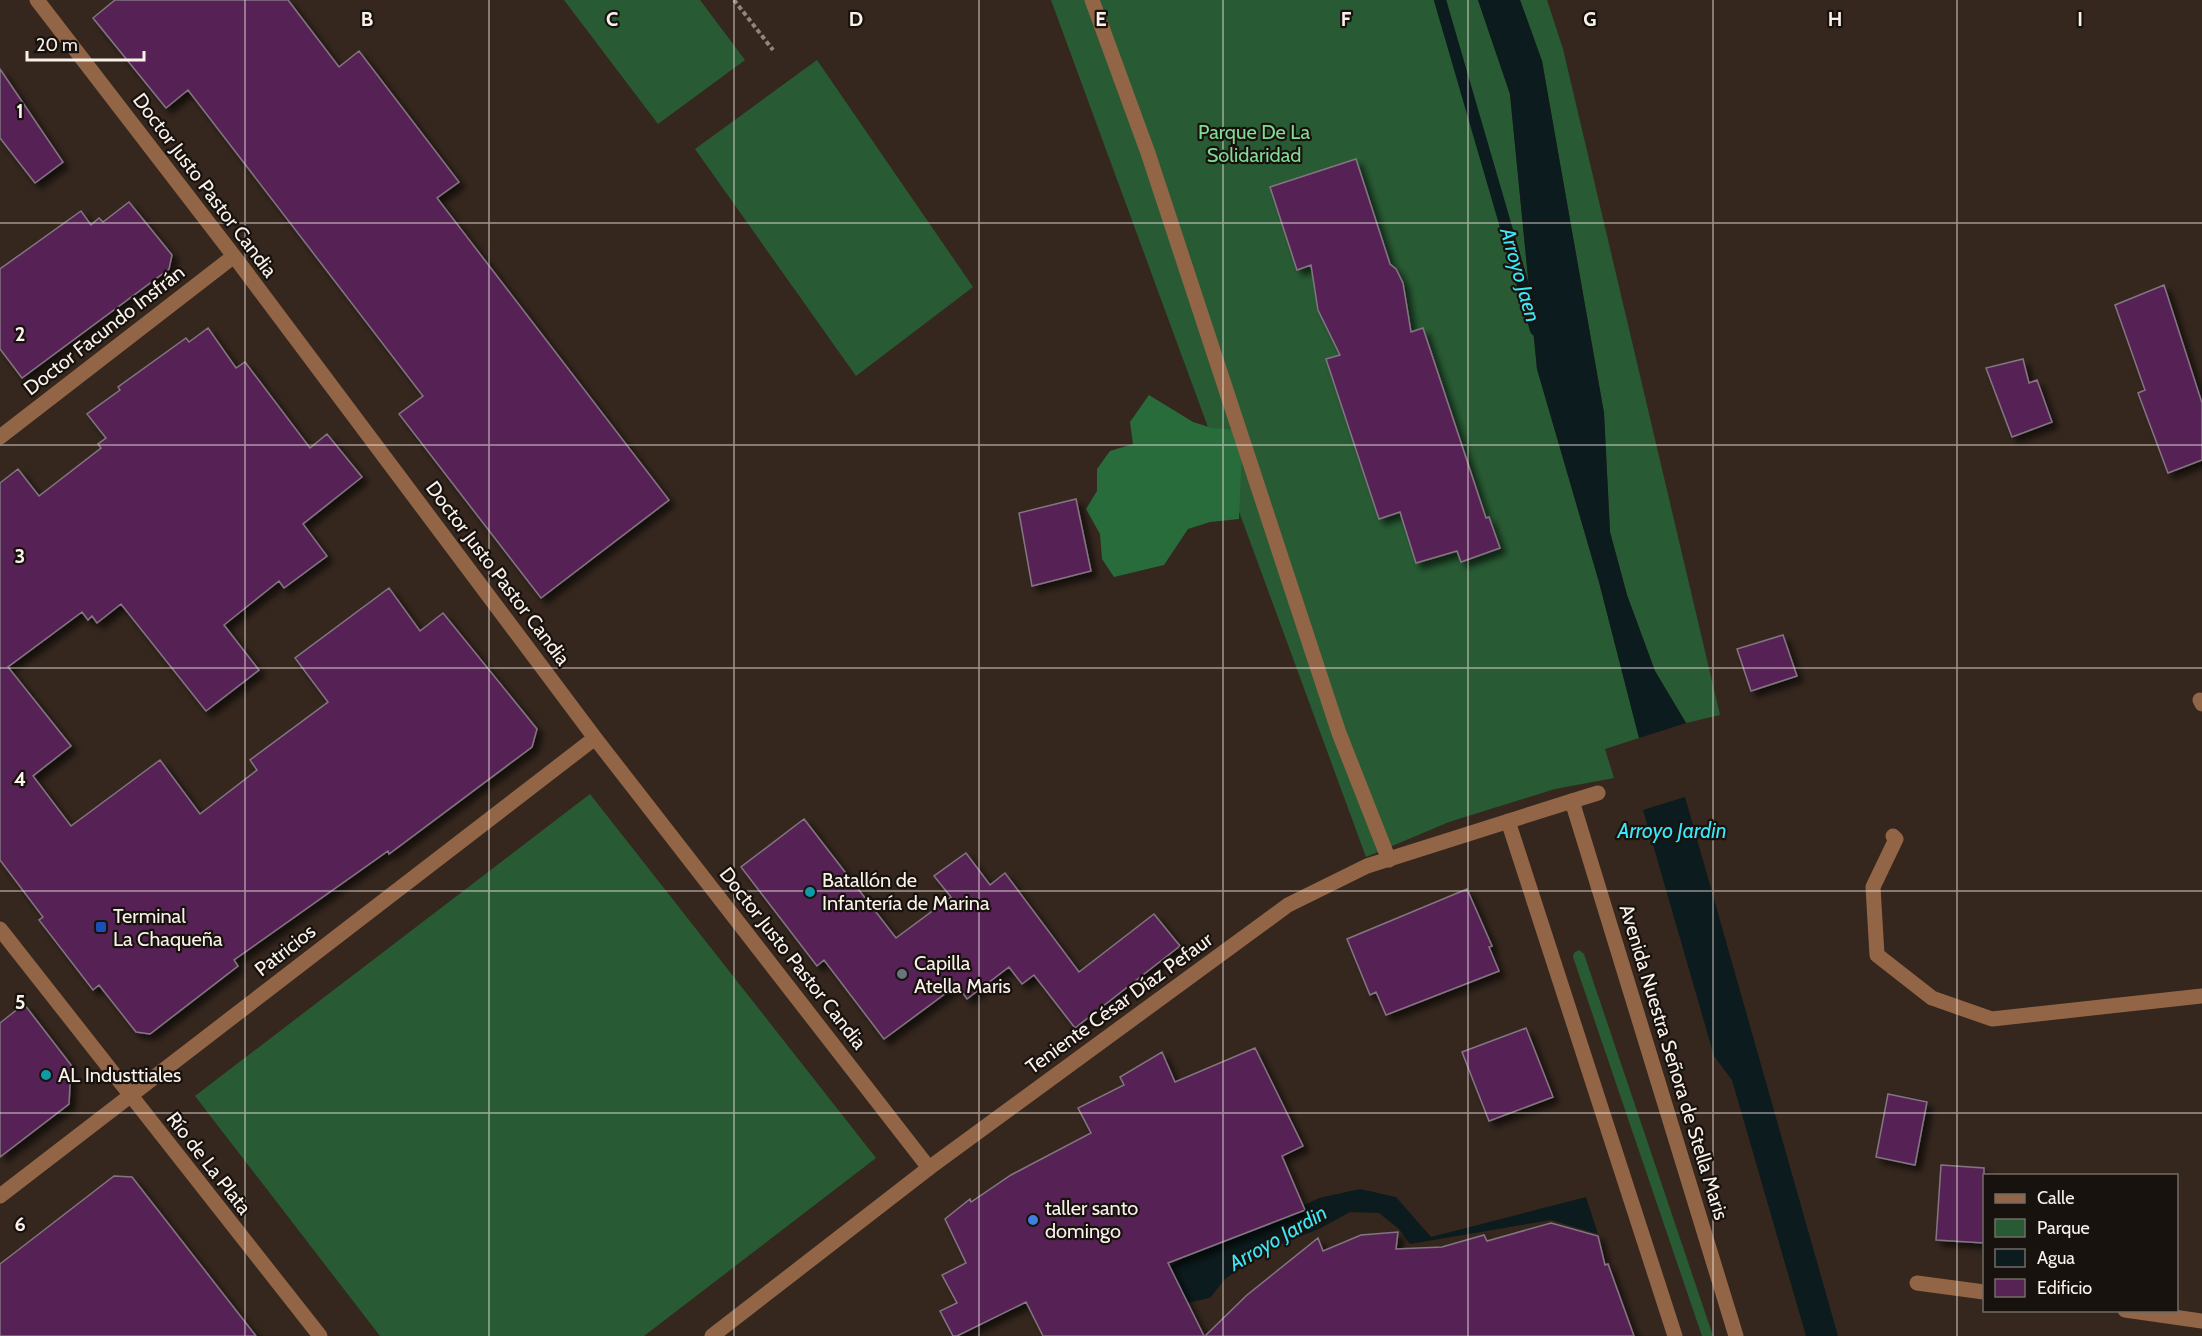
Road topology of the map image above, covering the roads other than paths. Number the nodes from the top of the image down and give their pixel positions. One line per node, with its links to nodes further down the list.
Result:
1 (38, 0): 3 (street, Doctor Justo Pastor Candia)
2 (1092, 0): 10 (street)
3 (234, 256): 4 (street, Doctor Facundo Insfrán); 5 (street, Doctor Justo Pastor Candia)
4 (0, 437)
5 (595, 738): 13 (street, Patricios); 14 (street, Doctor Justo Pastor Candia)
6 (1598, 793): 7 (street, Teniente César Díaz Pefaur)
7 (1572, 801): 8 (street, Teniente César Díaz Pefaur); 23 (street, Avenida Nuestra Señora de Stella Maris)
8 (1508, 821): 10 (street, Teniente César Díaz Pefaur); 22 (street)
9 (1893, 836): 12 (street)
10 (1389, 860): 14 (street, Teniente César Díaz Pefaur)
11 (0, 929): 13 (street, Río de La Plata)
12 (2202, 996)
13 (130, 1096): 15 (street, Patricios); 20 (street, Río de La Plata)
14 (929, 1168): 21 (street, Teniente César Díaz Pefaur)
15 (0, 1196)
16 (1917, 1283): 17 (street)
17 (1983, 1292)
18 (2133, 1312): 19 (street)
19 (2202, 1321)
20 (320, 1336)
21 (712, 1336)
22 (1675, 1336)
23 (1736, 1336)

